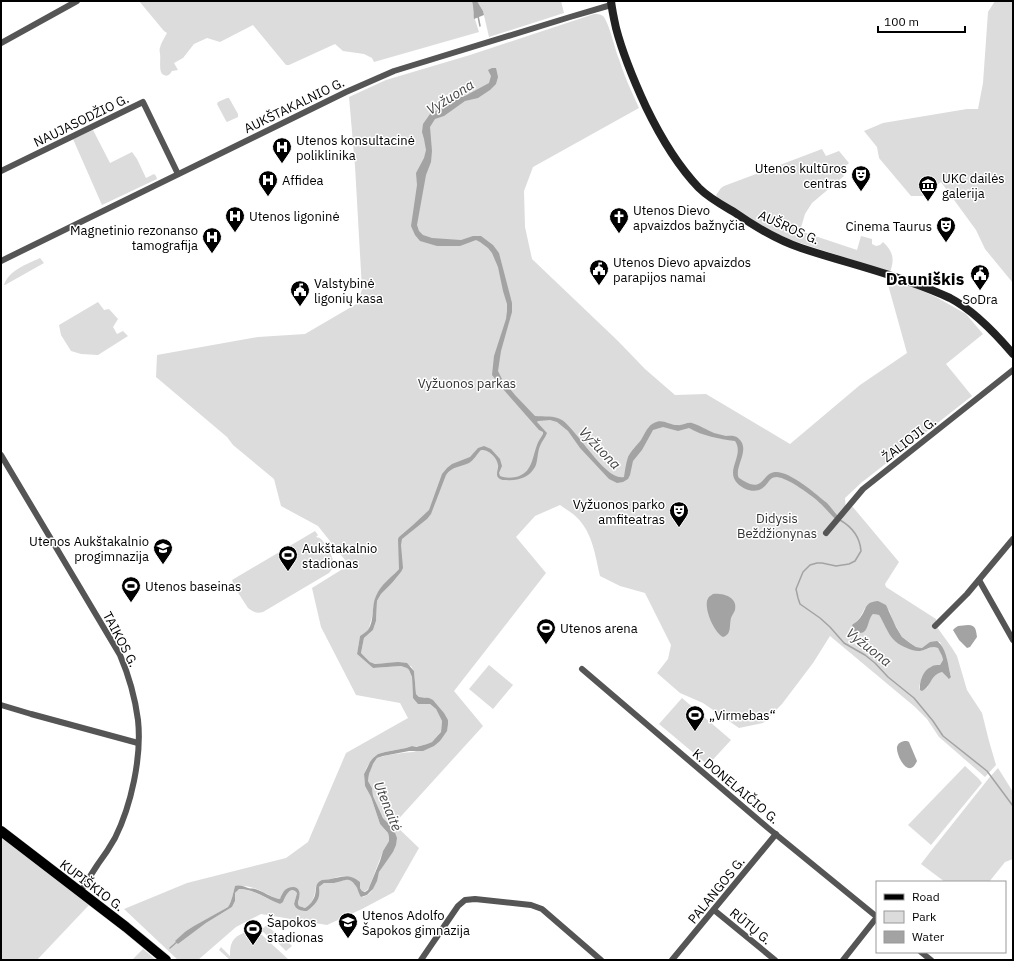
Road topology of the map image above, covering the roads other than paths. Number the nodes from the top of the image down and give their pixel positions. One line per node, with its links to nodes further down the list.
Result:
1 (77, 1): 3 (street)
2 (611, 3): 5 (street, AUKŠTAKALNIO G.); 7 (street, AUŠROS G.)
3 (1, 43)
4 (1, 171): 5 (street, NAUJASODŽIO G.)
5 (178, 174): 6 (street, AUKŠTAKALNIO G.)
6 (1, 262)
7 (1013, 354)
8 (1013, 370): 10 (street, ŽALIOJI G.)
9 (1, 455): 17 (street, TAIKOS G.)
10 (826, 533)
11 (1013, 540): 12 (street)
12 (979, 580): 13 (street); 14 (street)
13 (935, 626)
14 (1013, 640)
15 (582, 669): 19 (street, K. DONELAIČIO G.)
16 (1, 705): 17 (street)
17 (138, 743): 20 (street, TAIKOS G.)
18 (1, 831): 20 (main road, KUPIŠKIO G.)
19 (776, 834): 21 (street, PALANGOS G.); 22 (street, K. DONELAIČIO G.)
20 (80, 892): 25 (main road, KUPIŠKIO G.)
21 (714, 910): 28 (street, PALANGOS G.); 29 (street, RŪTŲ G.)
22 (876, 916)
23 (876, 918): 30 (street)
24 (922, 953): 31 (street)
25 (166, 960)
26 (421, 960): 27 (street)
27 (601, 960)
28 (672, 960)
29 (776, 960)
30 (843, 960)
31 (931, 960)

